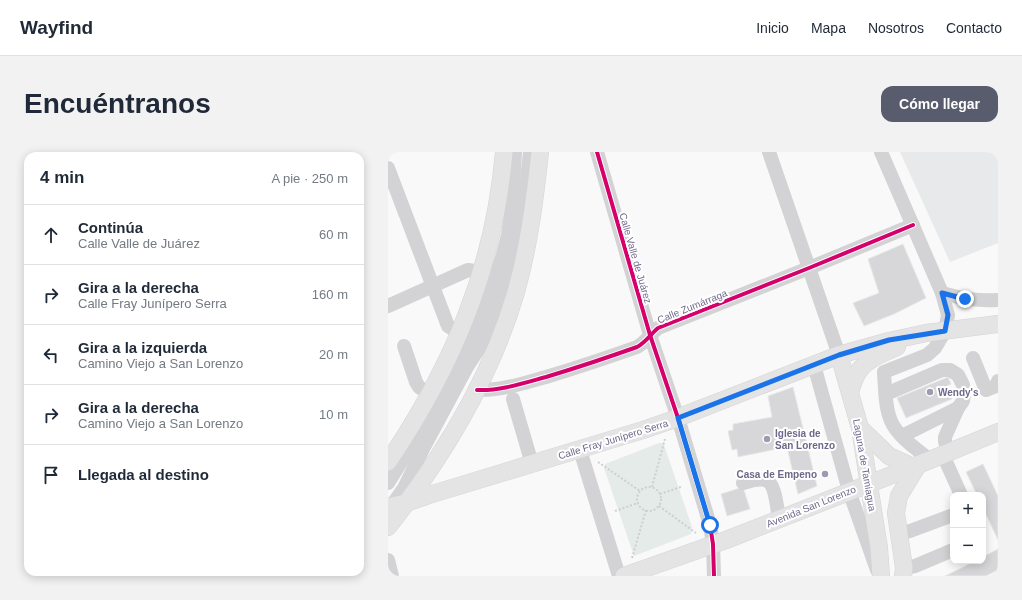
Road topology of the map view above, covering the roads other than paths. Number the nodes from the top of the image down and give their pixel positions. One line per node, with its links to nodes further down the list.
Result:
1 (504, 152): 11 (main road)
2 (515, 152): 42 (street)
3 (530, 152): 47 (street)
4 (540, 152): 28 (main road)
5 (597, 152): 20 (street, Calle Valle de Juárez)
6 (769, 152): 10 (street)
7 (881, 152): 9 (street)
8 (388, 168): 12 (street)
9 (913, 225): 10 (street, Calle Zumárraga); 13 (street)
10 (809, 268): 20 (street, Calle Zumárraga); 22 (street)
11 (482, 272): 12 (street); 19 (main road)
12 (434, 286): 15 (street); 19 (street)
13 (942, 293): 14 (street); 17 (street)
14 (998, 300)
15 (388, 306)
16 (998, 324): 17 (main road, Calle Fray Junípero Serra)
17 (945, 331): 18 (main road, Calle Fray Junípero Serra); 26 (street)
18 (926, 333): 22 (main road, Calle Fray Junípero Serra); 23 (main road)
19 (460, 334): 30 (main road)
20 (650, 335): 28 (street, Calle Zumárraga); 34 (street, Calle Valle de Juárez)
21 (404, 346): 30 (street)
22 (839, 355): 25 (main road, Calle Fray Junípero Serra); 29 (main road, Laguna de Tamiagua)
23 (878, 356): 26 (street); 29 (main road)
24 (973, 358): 27 (street)
25 (814, 365): 34 (main road, Calle Fray Junípero Serra); 45 (street)
26 (884, 372): 31 (street)
27 (998, 381)
28 (476, 390): 47 (main road)
29 (850, 392): 35 (main road, Laguna de Tamiagua)
30 (430, 394): 40 (main road)
31 (886, 394): 33 (street); 37 (street)
32 (513, 399): 41 (street)
33 (958, 408): 37 (street); 39 (street)
34 (678, 418): 38 (main road, Calle Fray Junípero Serra); 52 (street, Calle Valle de Juárez)
35 (860, 428): 39 (main road); 44 (main road, Laguna de Tamiagua)
36 (998, 432): 39 (main road, Avenida San Lorenzo)
37 (902, 436): 39 (street)
38 (580, 450): 41 (main road, Calle Fray Junípero Serra); 55 (street)
39 (930, 460): 44 (main road, Avenida San Lorenzo); 46 (street); 51 (main road)
40 (388, 462)
41 (532, 464): 47 (main road, Calle Fray Junípero Serra)
42 (388, 483)
43 (743, 483): 49 (street)
44 (869, 484): 45 (main road, Avenida San Lorenzo); 59 (main road, Laguna de Tamiagua)
45 (849, 491): 49 (main road, Avenida San Lorenzo); 59 (street)
46 (958, 492)
47 (394, 507): 50 (main road)
48 (950, 516): 51 (street)
49 (779, 519): 52 (main road, Avenida San Lorenzo)
50 (388, 527)
51 (898, 534): 56 (main road)
52 (713, 544): 55 (main road, Avenida San Lorenzo); 58 (street, Calle Valle de Juárez)
53 (950, 551): 56 (street)
54 (388, 560): 57 (street)
55 (628, 572)
56 (904, 572)
57 (392, 576)
58 (714, 576)
59 (880, 576)

